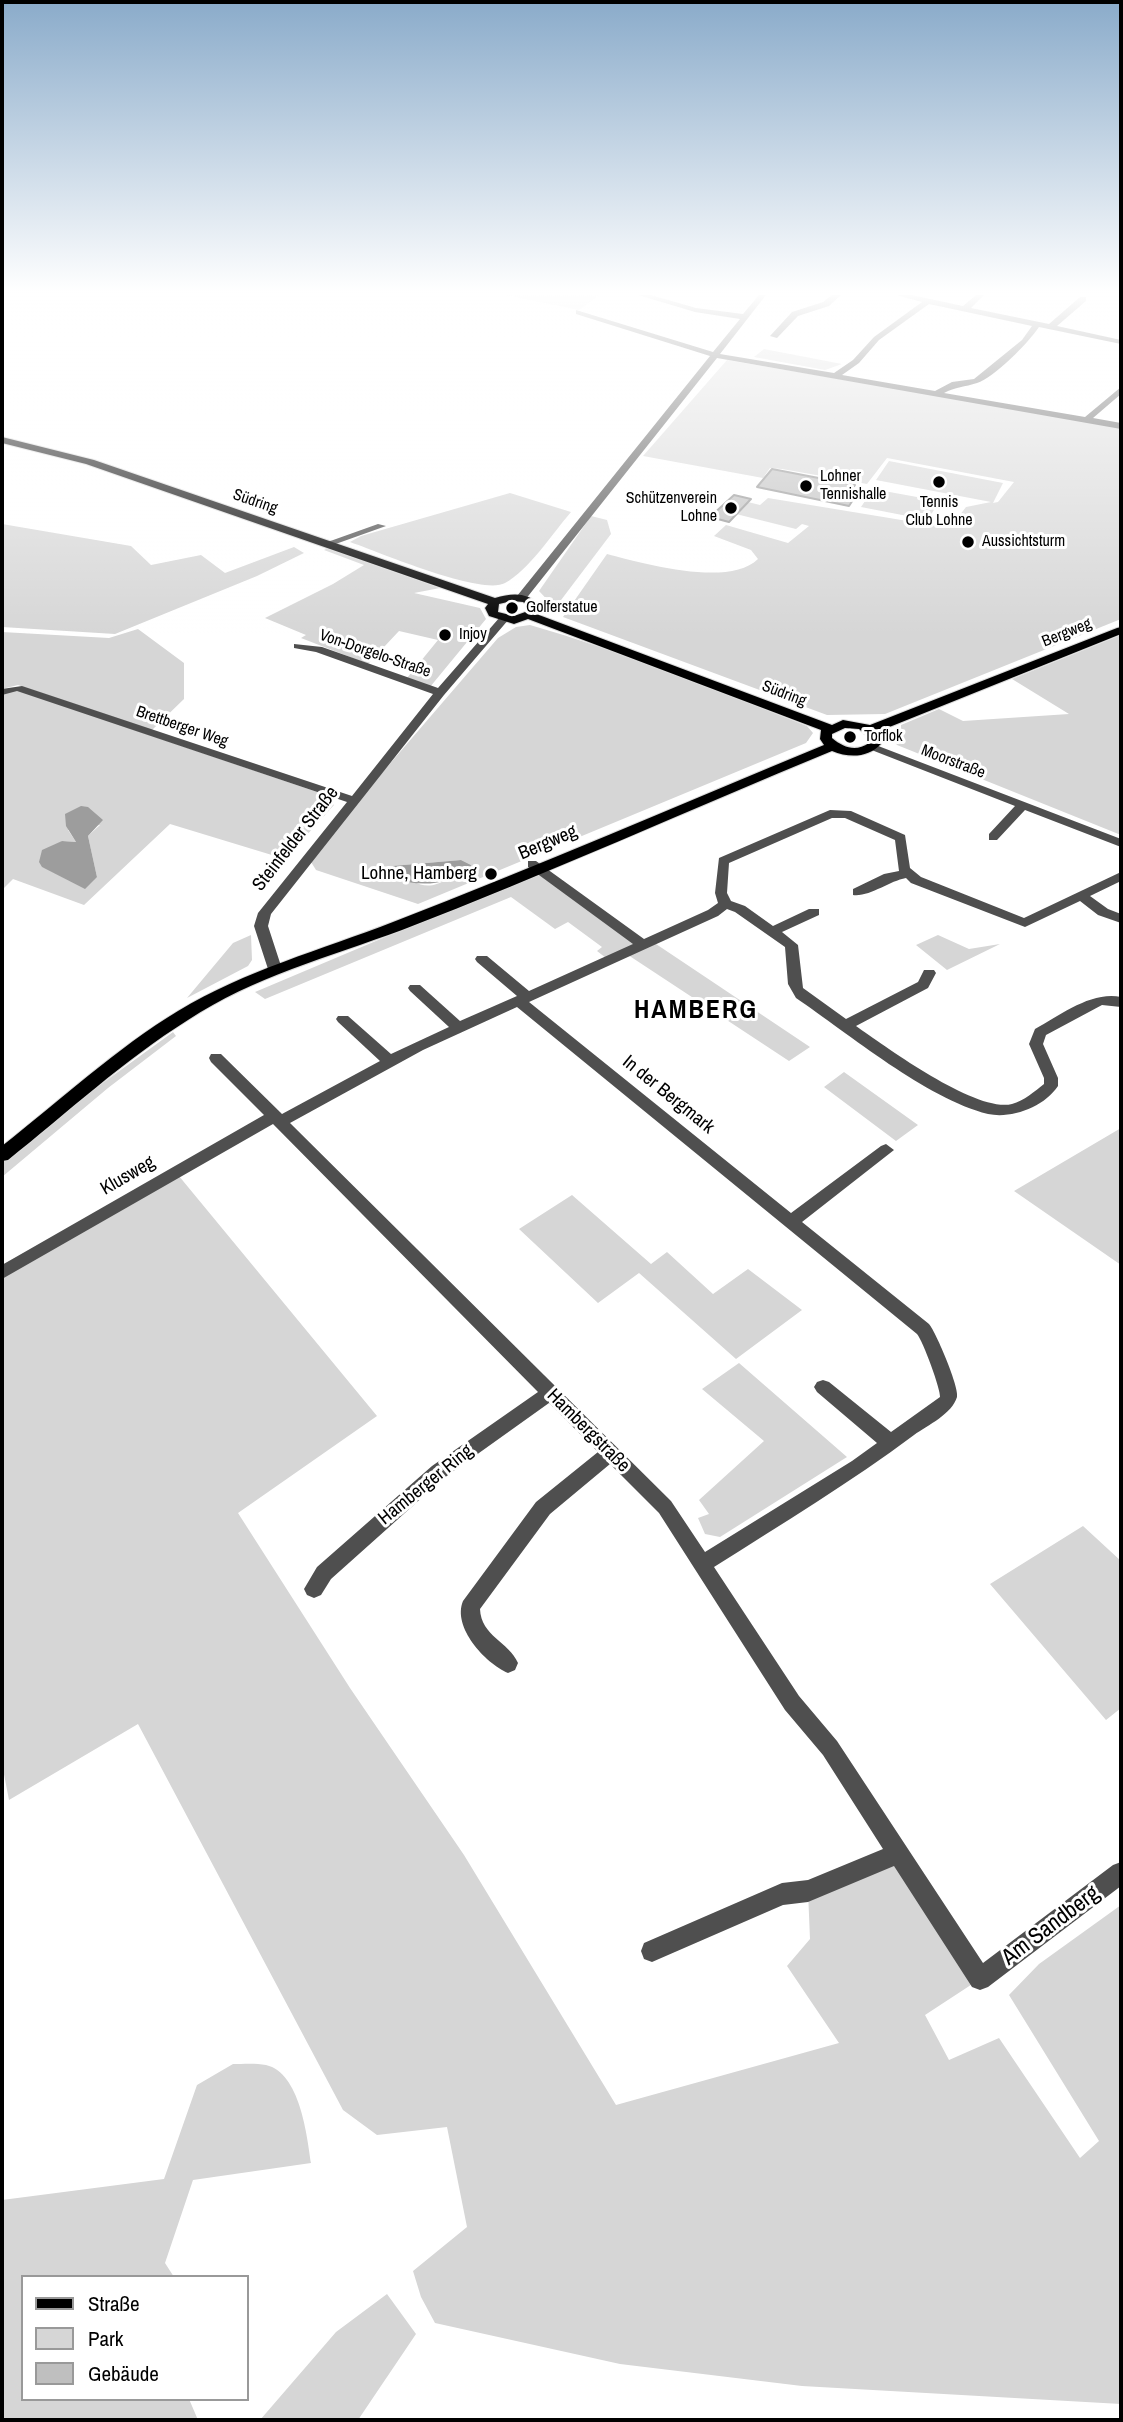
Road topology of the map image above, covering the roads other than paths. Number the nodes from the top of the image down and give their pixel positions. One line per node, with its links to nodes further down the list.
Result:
1 (672, 408): 9 (street)
2 (1021, 408): 5 (street)
3 (1100, 408): 4 (street)
4 (1089, 417)
5 (1121, 426)
6 (2, 440): 8 (main road, Südring)
7 (380, 526): 8 (street)
8 (327, 544): 10 (main road, Südring)
9 (521, 598): 10 (main road); 11 (main road)
10 (495, 602): 12 (main road)
11 (531, 616): 12 (main road); 17 (main road, Südring)
12 (504, 619): 16 (street, Steinfelder Straße)
13 (1121, 631): 18 (main road, Bergweg)
14 (298, 646): 16 (street, Von-Dorgelo-Straße)
15 (2, 692): 21 (street, Brettberger Weg)
16 (440, 693): 21 (street, Steinfelder Straße)
17 (830, 729): 18 (main road, Bergweg); 19 (main road)
18 (870, 730): 20 (main road)
19 (832, 746): 20 (main road, Bergweg); 25 (main road, Bergweg)
20 (873, 747): 22 (street, Moorstraße)
21 (353, 800): 36 (street, Steinfelder Straße)
22 (1023, 805): 23 (street); 24 (street, Moorstraße)
23 (993, 837)
24 (1121, 843)
25 (534, 866): 34 (street); 36 (main road, Bergweg)
26 (907, 874): 28 (street); 29 (street); 30 (street)
27 (1121, 876): 29 (street)
28 (858, 892)
29 (1082, 896): 32 (street)
30 (725, 904): 33 (street); 34 (street)
31 (814, 912): 33 (street)
32 (1121, 919)
33 (773, 931): 42 (street)
34 (643, 945): 39 (street)
35 (482, 959): 39 (street, In der Bergmark)
36 (275, 969): 48 (main road)
37 (929, 973): 42 (street)
38 (415, 988): 43 (street)
39 (523, 999): 43 (street); 49 (street, In der Bergmark)
40 (1121, 1002): 42 (street)
41 (343, 1019): 45 (street)
42 (847, 1024)
43 (458, 1027): 45 (street)
44 (216, 1058): 46 (street, Hambergstraße)
45 (388, 1060): 46 (street)
46 (277, 1119): 50 (street, Klusweg); 52 (street, Hambergstraße)
47 (886, 1150): 49 (street)
48 (2, 1155)
49 (792, 1221): 53 (street, In der Bergmark)
50 (2, 1273)
51 (823, 1387): 53 (street)
52 (550, 1393): 54 (street, Hambergstraße); 56 (street, Hamberger Ring)
53 (892, 1444): 55 (street, In der Bergmark)
54 (610, 1453): 55 (street, Hambergstraße); 57 (street)
55 (702, 1564): 58 (street, Hambergstraße)
56 (314, 1588)
57 (508, 1663)
58 (898, 1854): 60 (street); 61 (street, Hambergstraße)
59 (1121, 1873): 61 (street, Am Sandberg)
60 (652, 1951)
61 (980, 1979)

